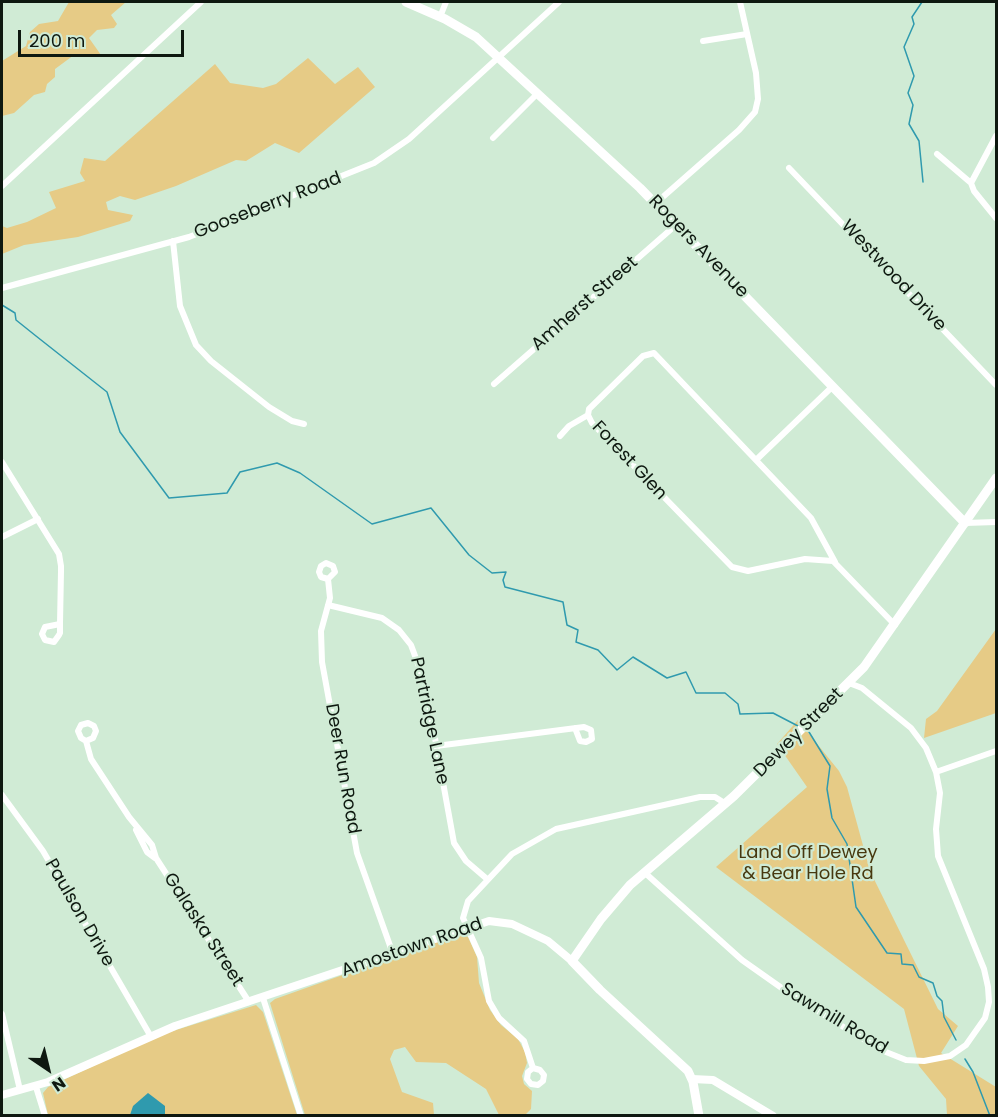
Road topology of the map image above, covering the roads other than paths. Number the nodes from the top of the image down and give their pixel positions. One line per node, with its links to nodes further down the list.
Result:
1 (201, 2): 16 (street)
2 (406, 2): 6 (main road, Rogers Avenue)
3 (446, 2): 6 (street)
4 (559, 2): 9 (street, Gooseberry Road)
5 (740, 2): 7 (street)
6 (440, 16): 9 (main road, Rogers Avenue)
7 (747, 34): 8 (street); 17 (street)
8 (703, 41)
9 (498, 56): 10 (main road, Rogers Avenue); 20 (street, Gooseberry Road)
10 (538, 93): 12 (street); 17 (main road, Rogers Avenue)
11 (996, 136): 15 (street)
12 (493, 138)
13 (937, 154): 15 (street)
14 (789, 168): 23 (street, Westwood Drive)
15 (971, 183): 18 (street)
16 (2, 186)
17 (656, 203): 19 (main road, Rogers Avenue)
18 (996, 218)
19 (677, 224): 22 (street, Amherst Street); 24 (main road, Rogers Avenue)
20 (173, 241): 21 (street, Gooseberry Road); 26 (street)
21 (2, 288)
22 (494, 384)
23 (996, 385)
24 (833, 386): 28 (street); 33 (main road, Rogers Avenue)
25 (588, 415): 27 (street); 28 (street, Forest Glen); 35 (street, Forest Glen)
26 (304, 424)
27 (560, 435)
28 (756, 460): 35 (street, Forest Glen)
29 (2, 462): 31 (street)
30 (996, 478): 33 (main road, Dewey Street)
31 (38, 519): 34 (street); 38 (street)
32 (996, 522): 33 (street)
33 (965, 523): 39 (main road, Dewey Street)
34 (2, 537)
35 (835, 562): 39 (street, Forest Glen)
36 (328, 579): 37 (street, Deer Run Road)
37 (328, 605): 43 (street, Partridge Lane); 51 (street, Deer Run Road)
38 (60, 624)
39 (895, 625): 40 (main road, Dewey Street)
40 (849, 683): 45 (street, Sawmill Road); 47 (main road, Dewey Street)
41 (575, 728): 43 (street)
42 (86, 741): 54 (street, Galaska Street)
43 (436, 746): 49 (street, Partridge Lane)
44 (996, 751): 45 (street)
45 (936, 772): 48 (street, Sawmill Road)
46 (2, 795): 56 (street, Paulson Drive)
47 (726, 804): 48 (main road, Dewey Street); 49 (street)
48 (644, 872): 52 (main road, Dewey Street)
49 (487, 879): 50 (street)
50 (467, 927): 51 (street, Amostown Road); 52 (street, Amostown Road); 57 (street)
51 (393, 954): 53 (street, Amostown Road)
52 (572, 961): 58 (main road, Amostown Road)
53 (263, 998): 54 (street, Amostown Road); 63 (street)
54 (249, 1002): 56 (street, Amostown Road)
55 (2, 1014): 60 (street)
56 (150, 1035): 59 (street, Amostown Road)
57 (533, 1068)
58 (692, 1079): 64 (main road); 65 (street)
59 (36, 1087): 60 (street, Amostown Road); 62 (street)
60 (20, 1090): 61 (street, Amostown Road)
61 (2, 1095)
62 (45, 1116)
63 (301, 1116)
64 (699, 1116)
65 (773, 1116)

